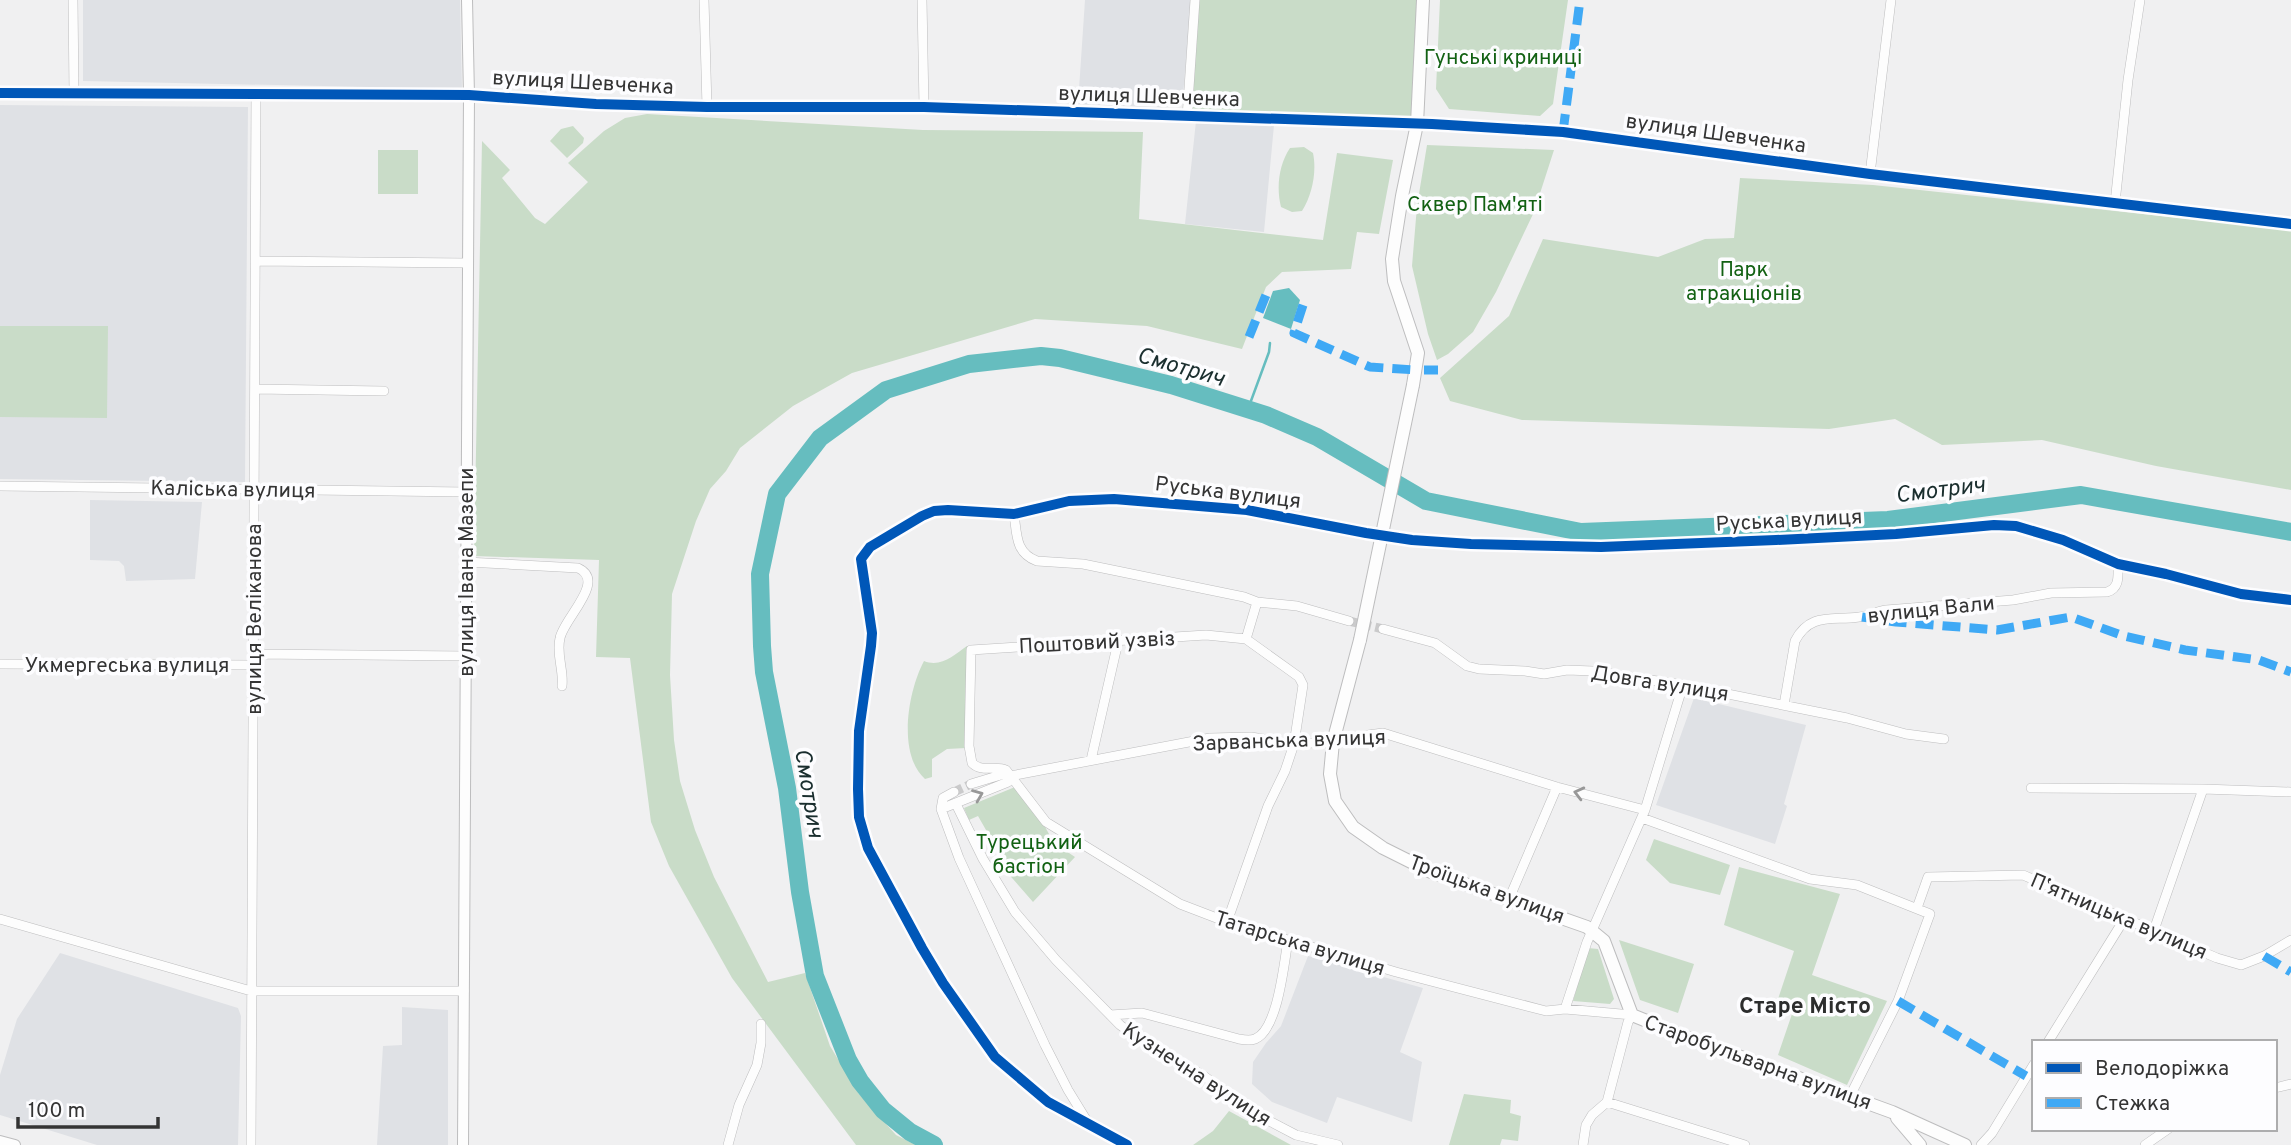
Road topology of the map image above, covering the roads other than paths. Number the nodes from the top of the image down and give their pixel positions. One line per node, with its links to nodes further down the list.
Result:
1 (73, 0): 10 (street)
2 (467, 0): 12 (street, вулиця Івана Мазепи)
3 (704, 0): 13 (street)
4 (922, 0): 14 (street)
5 (1195, 0): 15 (street)
6 (1423, 0): 16 (main road, Троїцька вулиця)
7 (1891, 0): 17 (street)
8 (2140, 0): 18 (street)
9 (0, 93): 10 (street, вулиця Шевченка)
10 (74, 93): 11 (street, вулиця Шевченка)
11 (256, 93): 12 (street, вулиця Шевченка); 20 (street, вулиця Веліканова)
12 (469, 95): 13 (street, вулиця Шевченка); 21 (street, вулиця Івана Мазепи)
13 (708, 107): 14 (street, вулиця Шевченка)
14 (924, 107): 15 (street, вулиця Шевченка)
15 (1187, 117): 16 (street, вулиця Шевченка)
16 (1417, 124): 17 (street, вулиця Шевченка); 44 (main road, Троїцька вулиця, bridge)
17 (1870, 174): 18 (street, вулиця Шевченка)
18 (2115, 203): 19 (street, вулиця Шевченка)
19 (2291, 224)
20 (256, 261): 21 (street); 22 (street, вулиця Веліканова)
21 (468, 262): 26 (street, вулиця Івана Мазепи)
22 (255, 389): 23 (street); 25 (street, вулиця Веліканова)
23 (384, 390)
24 (0, 486): 25 (street, Каліська вулиця)
25 (254, 489): 26 (street, Каліська вулиця); 36 (street, вулиця Веліканова)
26 (467, 492): 28 (street, вулиця Івана Мазепи)
27 (1014, 514): 29 (street, Руська вулиця); 31 (street); 77 (street, Руська вулиця)
28 (467, 562): 37 (street, вулиця Івана Мазепи); 41 (street)
29 (2118, 564): 30 (street, Руська вулиця); 42 (street, вулиця Вали)
30 (2291, 600)
31 (1257, 602): 32 (street); 34 (street)
32 (1349, 621)
33 (1383, 629): 40 (street, Довга вулиця)
34 (1246, 639): 35 (street, Поштовий узвіз); 45 (street, Поштовий узвіз)
35 (1118, 642): 46 (street); 47 (street, Поштовий узвіз)
36 (253, 654): 37 (street, Укмергеська вулиця); 39 (street, вулиця Веліканова)
37 (466, 656): 67 (street, вулиця Івана Мазепи)
38 (0, 664): 39 (street, Укмергеська вулиця)
39 (253, 665): 66 (street, вулиця Веліканова)
40 (1683, 685): 42 (street, Довга вулиця); 56 (street)
41 (562, 686)
42 (1784, 705): 43 (street, Довга вулиця)
43 (1944, 738)
44 (1333, 742): 45 (street, Зарванська вулиця); 49 (street, Зарванська вулиця); 57 (main road, Троїцька вулиця)
45 (1294, 744): 46 (street, Зарванська вулиця); 61 (street)
46 (1091, 760): 47 (street, Зарванська вулиця)
47 (1010, 776): 48 (street, Зарванська вулиця); 54 (street, one-way to 47); 61 (street, Татарська вулиця)
48 (971, 784)
49 (1557, 788): 56 (street, Зарванська вулиця, one-way to 49); 57 (street)
50 (2031, 788): 51 (street)
51 (2203, 789): 53 (street); 62 (street)
52 (954, 792): 55 (street)
53 (2291, 792)
54 (956, 804): 55 (street); 69 (street, Кузнечна вулиця)
55 (941, 809): 77 (street)
56 (1643, 814): 58 (street, Зарванська вулиця); 63 (street)
57 (1509, 899): 63 (main road, Троїцька вулиця)
58 (1917, 908): 59 (street, Пʼятницька вулиця); 74 (street)
59 (2125, 918): 62 (street, Пʼятницька вулиця); 72 (street)
60 (0, 919): 66 (street)
61 (1227, 922): 64 (street, Татарська вулиця)
62 (2154, 930): 65 (street, Пʼятницька вулиця)
63 (1593, 932): 68 (street); 70 (main road, Старобульварна вулиця)
64 (1289, 940): 68 (street, Татарська вулиця); 69 (street)
65 (2291, 940)
66 (251, 991): 67 (street); 80 (street, вулиця Веліканова)
67 (464, 991): 81 (street, вулиця Івана Мазепи)
68 (1565, 1009): 70 (street, Татарська вулиця)
69 (1110, 1015): 84 (street, Кузнечна вулиця)
70 (1632, 1015): 74 (main road, Старобульварна вулиця); 75 (street)
71 (761, 1024): 82 (street)
72 (2049, 1040)
73 (2032, 1067): 89 (street)
74 (1850, 1096): 76 (main road, Старобульварна вулиця)
75 (1607, 1102): 85 (street); 86 (street)
76 (1892, 1112): 79 (main road, Старобульварна вулиця); 87 (main road, Старобульварна вулиця)
77 (1088, 1123): 83 (street, Руська вулиця)
78 (2165, 1131): 90 (street)
79 (1945, 1142): 88 (main road, Старобульварна вулиця)
80 (251, 1145)
81 (463, 1145)
82 (728, 1145)
83 (1127, 1145)
84 (1338, 1145)
85 (1583, 1145)
86 (1745, 1145)
87 (1920, 1145)
88 (1965, 1145)
89 (1981, 1145)
90 (2145, 1145)

